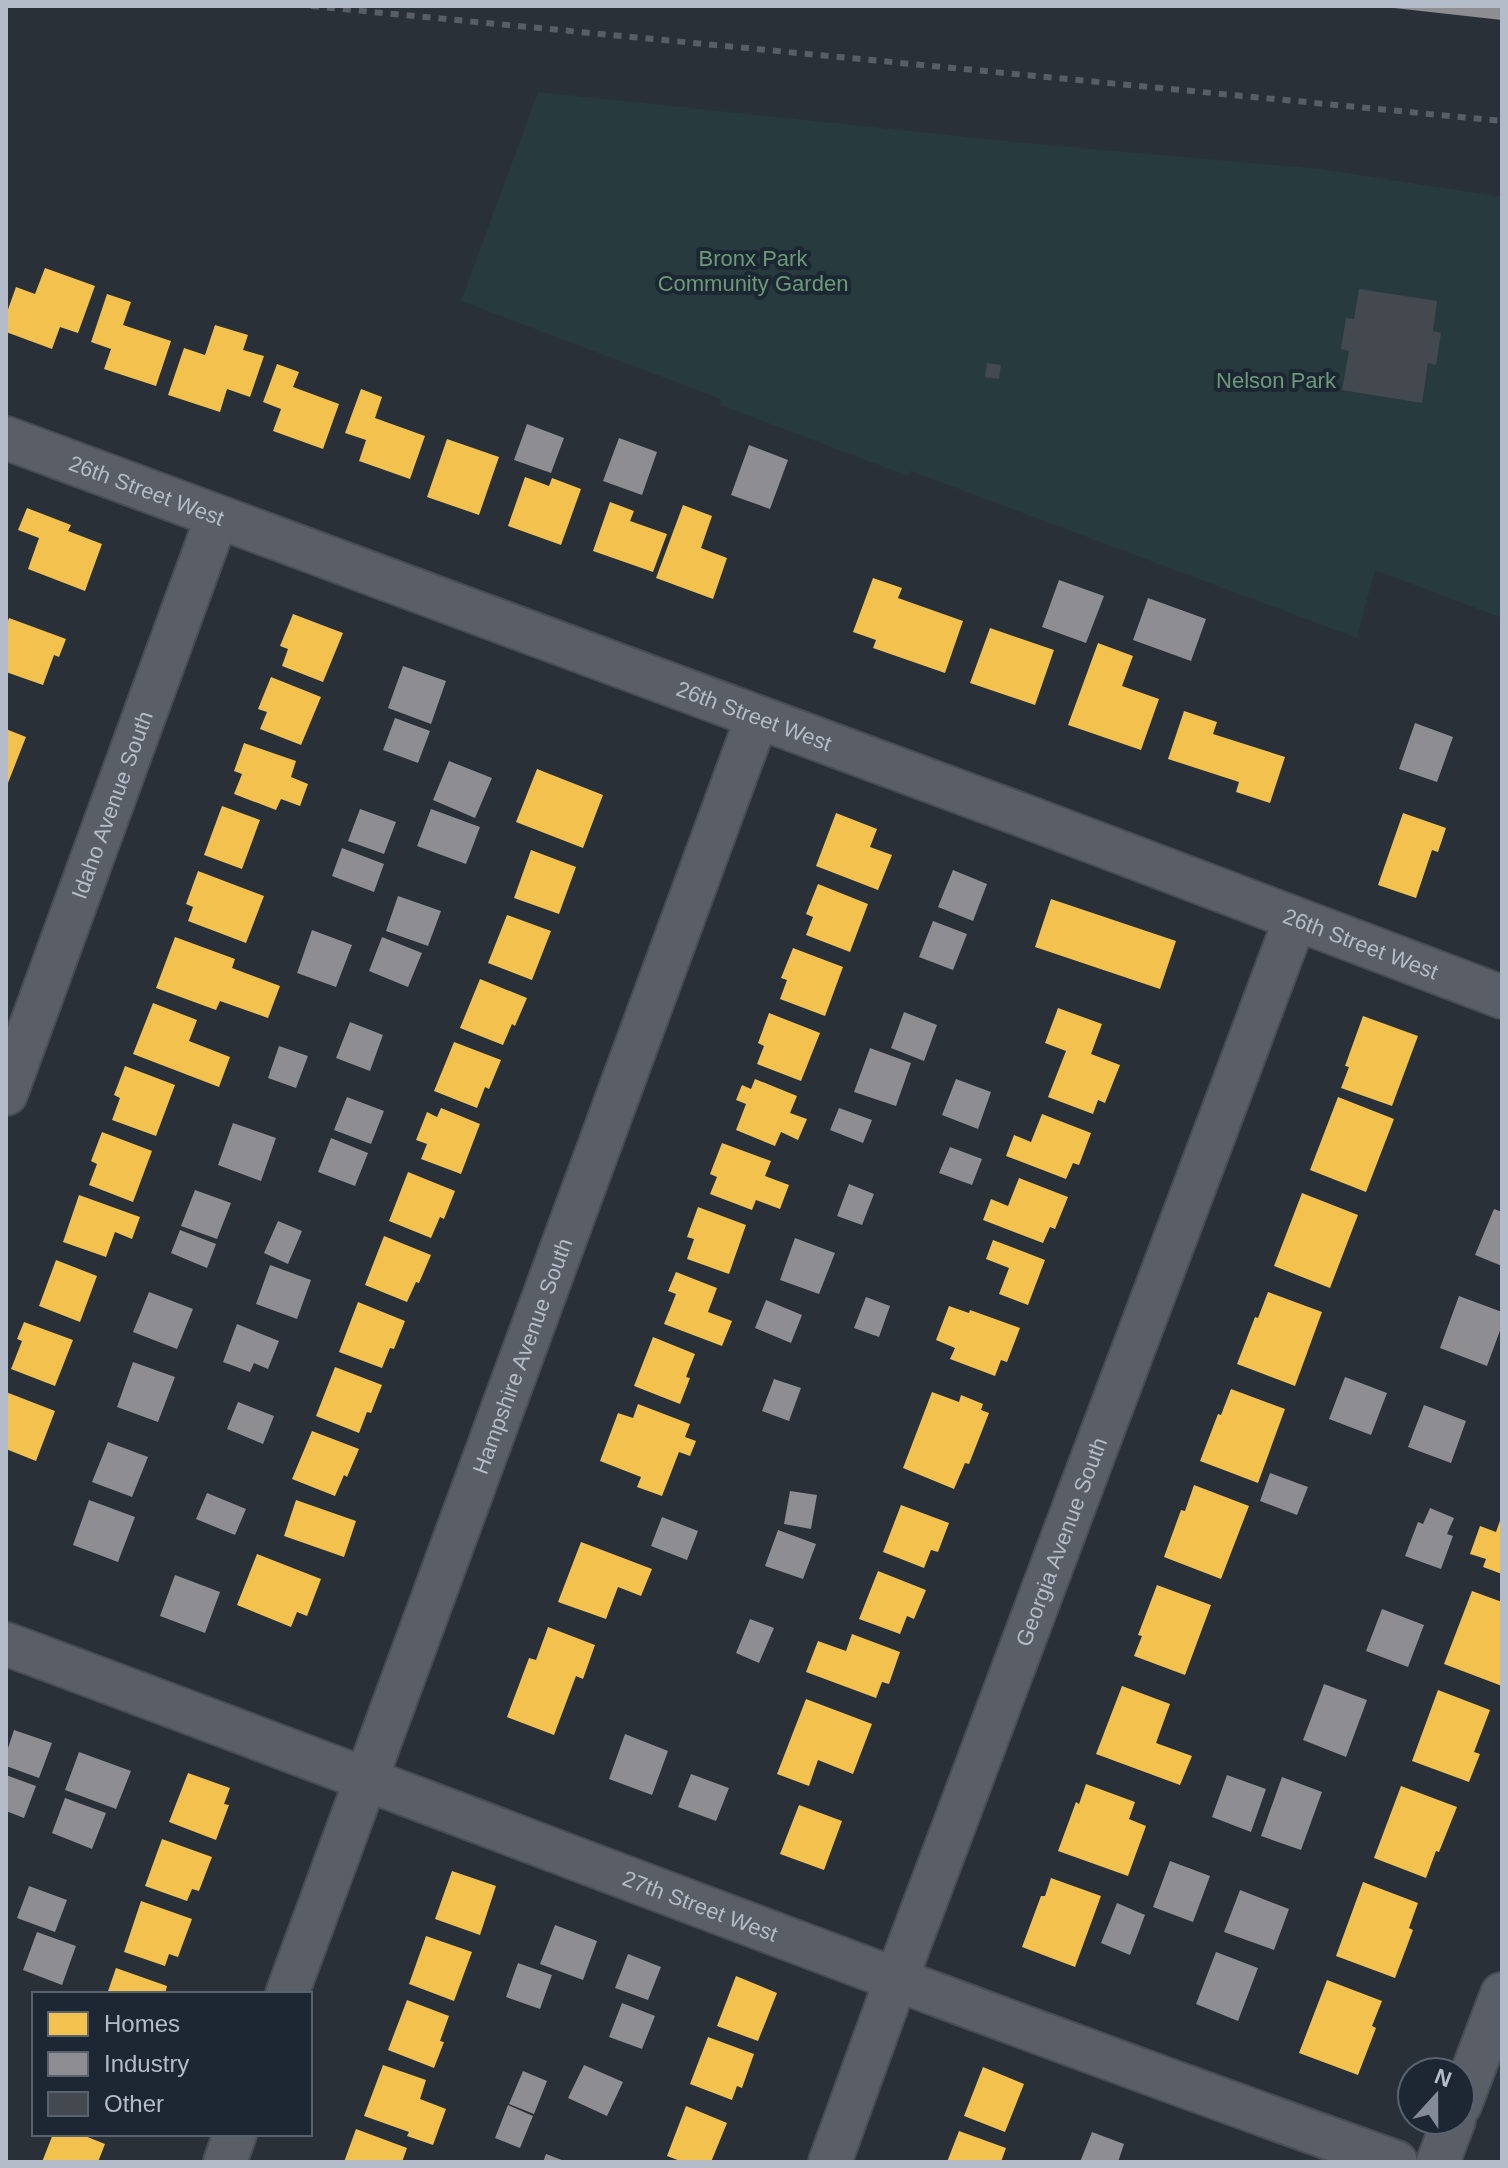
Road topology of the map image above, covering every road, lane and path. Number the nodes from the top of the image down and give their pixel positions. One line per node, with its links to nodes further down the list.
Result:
1 (6, 438): 2 (street, 26th Street West)
2 (217, 517): 3 (street, 26th Street West); 6 (street, Idaho Avenue South)
3 (757, 718): 4 (street, 26th Street West); 8 (street, Hampshire Avenue South)
4 (1295, 920): 5 (street, 26th Street West); 9 (street, Georgia Avenue South)
5 (1502, 997)
6 (6, 1094)
7 (6, 1644): 8 (street, 27th Street West)
8 (366, 1779): 9 (street, 27th Street West); 10 (street, Hampshire Avenue South)
9 (896, 1980): 16 (street, Georgia Avenue South); 17 (street, 27th Street West)
10 (288, 1992)
11 (1502, 1994): 12 (street)
12 (1476, 2063)
13 (234, 2136): 15 (street)
14 (1448, 2136): 18 (street)
15 (225, 2162)
16 (830, 2162)
17 (1396, 2162)
18 (1438, 2162)

